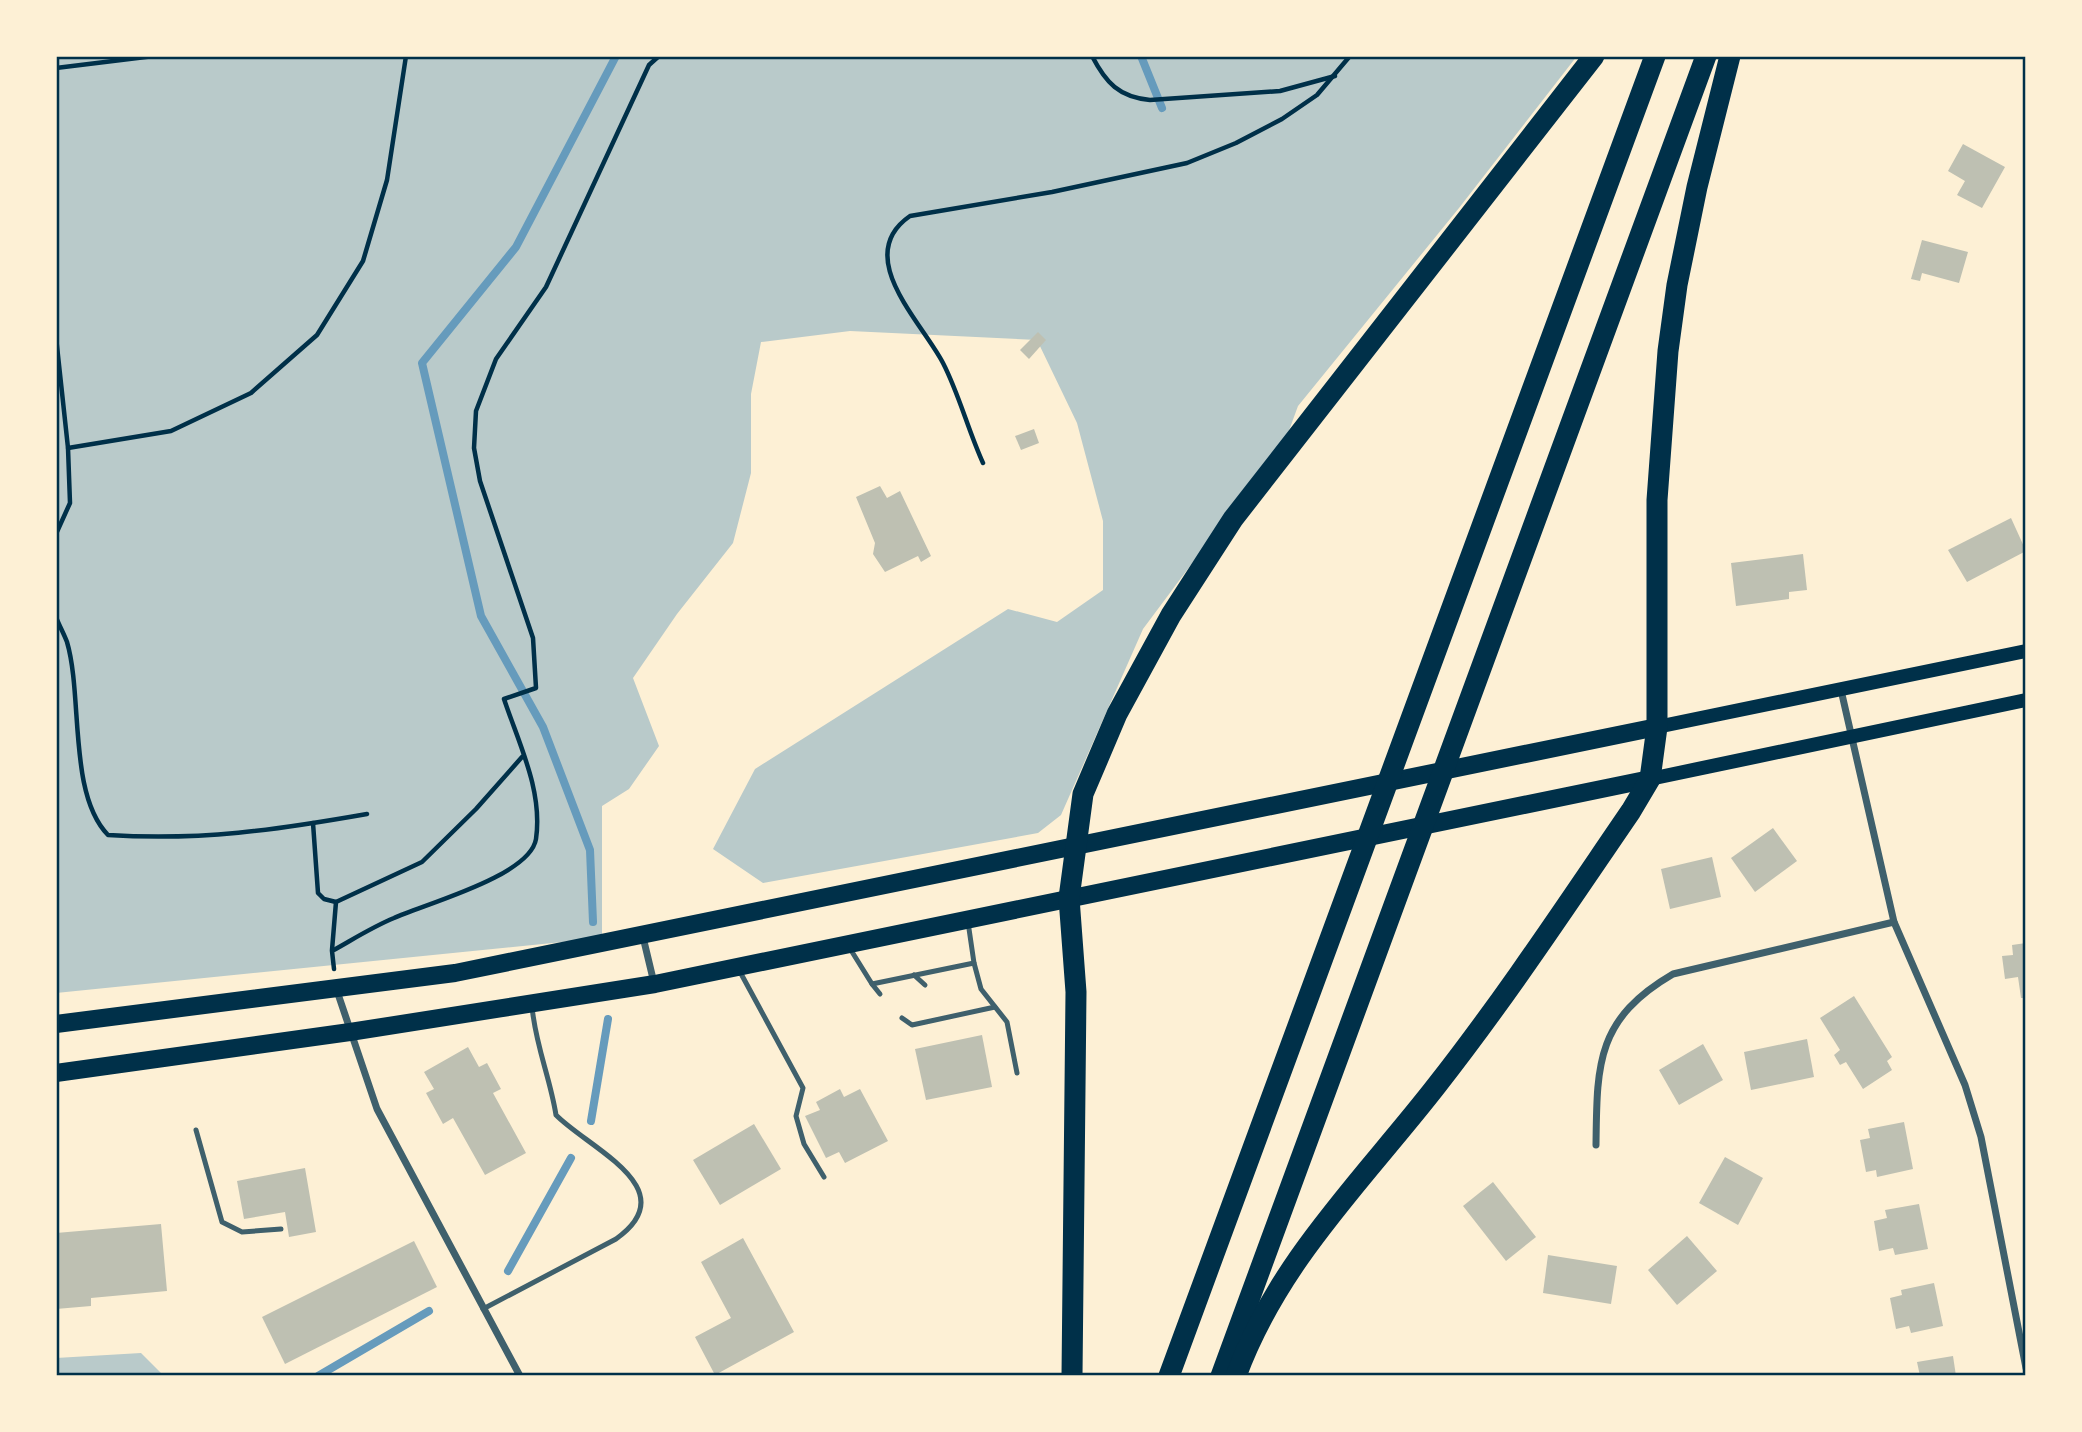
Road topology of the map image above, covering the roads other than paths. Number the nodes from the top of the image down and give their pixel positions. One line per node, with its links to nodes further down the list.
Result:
1 (1594, 56): 11 (highway)
2 (1655, 56): 42 (highway)
3 (1706, 56): 43 (highway)
4 (1730, 56): 8 (highway)
5 (2026, 651): 6 (main road)
6 (1841, 689): 8 (main road); 9 (street)
7 (2026, 700): 9 (main road)
8 (1657, 727): 10 (highway); 11 (main road)
9 (1852, 737): 10 (main road); 14 (street)
10 (1650, 779): 12 (main road); 44 (highway)
11 (1074, 849): 12 (highway); 15 (main road)
12 (1069, 898): 13 (main road); 41 (highway)
13 (967, 919): 16 (main road); 17 (lane)
14 (1894, 922): 35 (street); 39 (street)
15 (643, 936): 20 (street); 23 (main road)
16 (847, 944): 18 (main road); 21 (lane)
17 (974, 963): 19 (lane); 26 (lane)
18 (737, 967): 20 (main road); 36 (lane)
19 (914, 975): 21 (lane); 22 (lane)
20 (654, 984): 25 (main road)
21 (872, 984): 24 (lane)
22 (925, 985)
23 (336, 987): 30 (main road); 31 (street)
24 (880, 994)
25 (532, 1003): 31 (main road); 38 (lane)
26 (995, 1007): 28 (lane); 33 (lane)
27 (947, 1008): 28 (lane)
28 (955, 1016): 29 (lane)
29 (902, 1018)
30 (56, 1024)
31 (350, 1032): 32 (main road); 38 (street)
32 (56, 1073)
33 (1017, 1073)
34 (197, 1130): 37 (lane)
35 (1596, 1144)
36 (824, 1177)
37 (282, 1229)
38 (483, 1309): 40 (street)
39 (2026, 1368)
40 (520, 1376)
41 (1072, 1376)
42 (1169, 1376)
43 (1221, 1376)
44 (1236, 1376)

